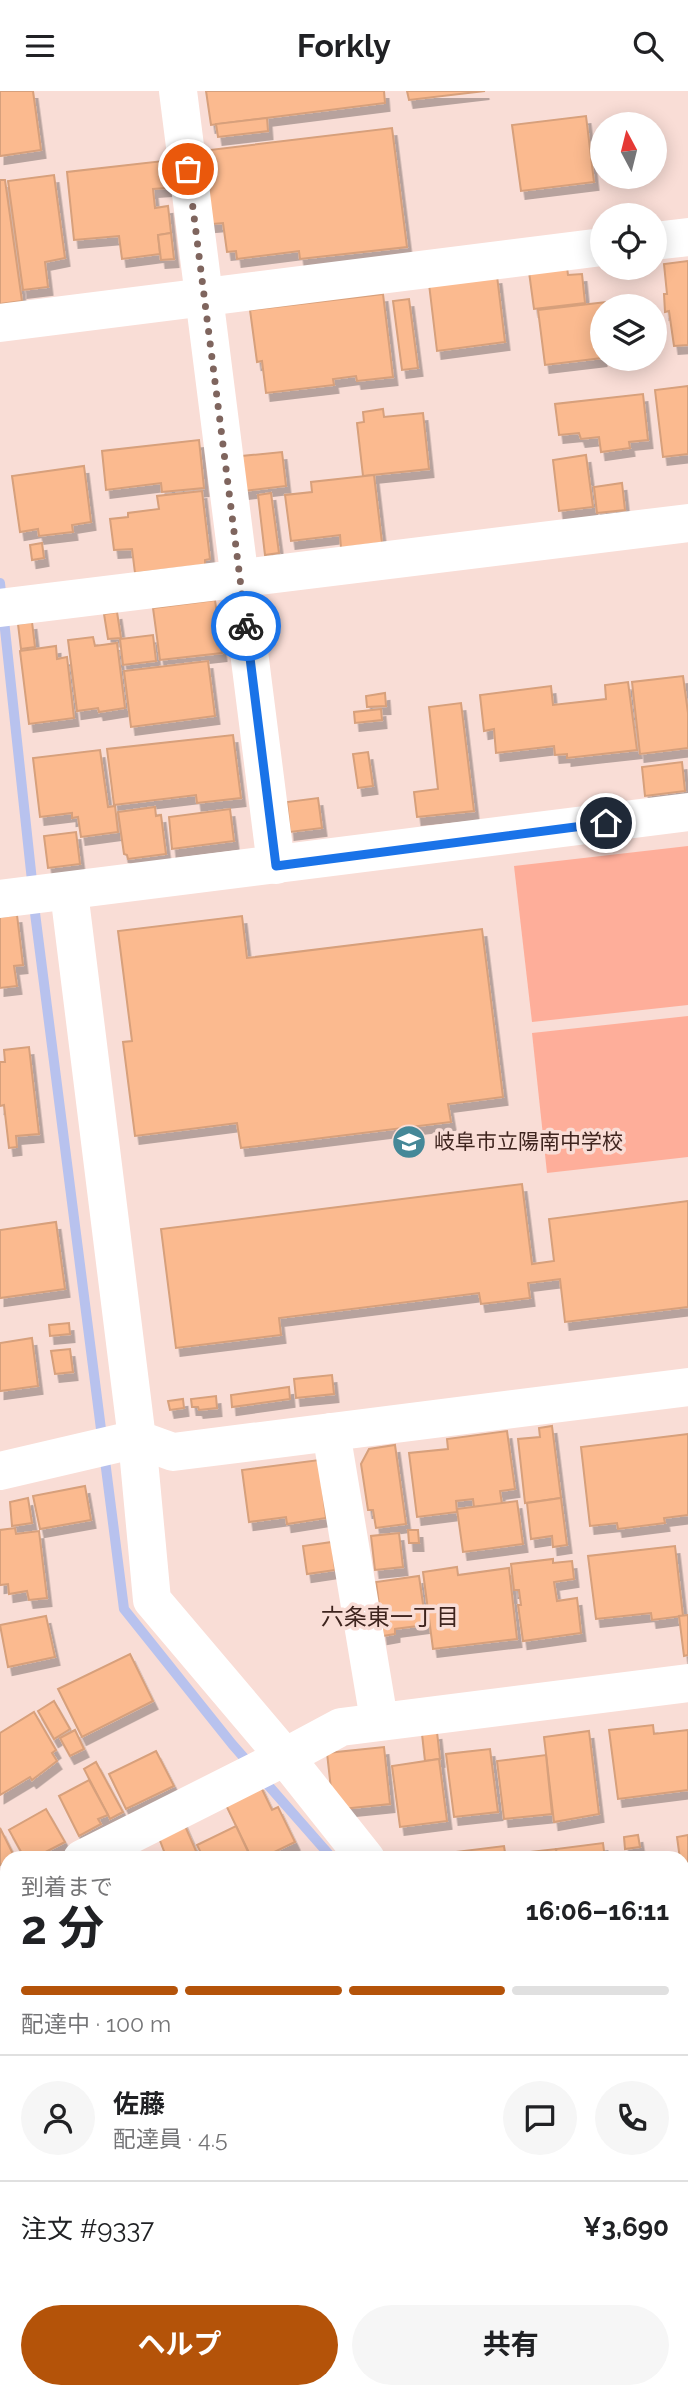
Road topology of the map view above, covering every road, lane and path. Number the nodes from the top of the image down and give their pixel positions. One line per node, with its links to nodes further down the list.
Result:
1 (178, 91): 5 (street)
2 (688, 237): 3 (street)
3 (667, 239)
4 (590, 249): 5 (street)
5 (204, 298): 6 (street); 8 (street)
6 (0, 323)
7 (688, 523): 8 (street)
8 (240, 578): 9 (street); 11 (street)
9 (0, 608)
10 (688, 812): 11 (street)
11 (276, 866): 12 (street)
12 (69, 891): 13 (street); 16 (street)
13 (0, 899)
14 (688, 1387): 15 (street)
15 (331, 1432): 16 (street); 19 (street)
16 (137, 1439): 17 (street); 20 (street)
17 (0, 1471)
18 (688, 1683): 19 (street)
19 (379, 1720): 20 (street)
20 (285, 1757): 21 (street); 23 (street)
21 (135, 1845): 22 (street)
22 (112, 1851)
23 (360, 1851)

